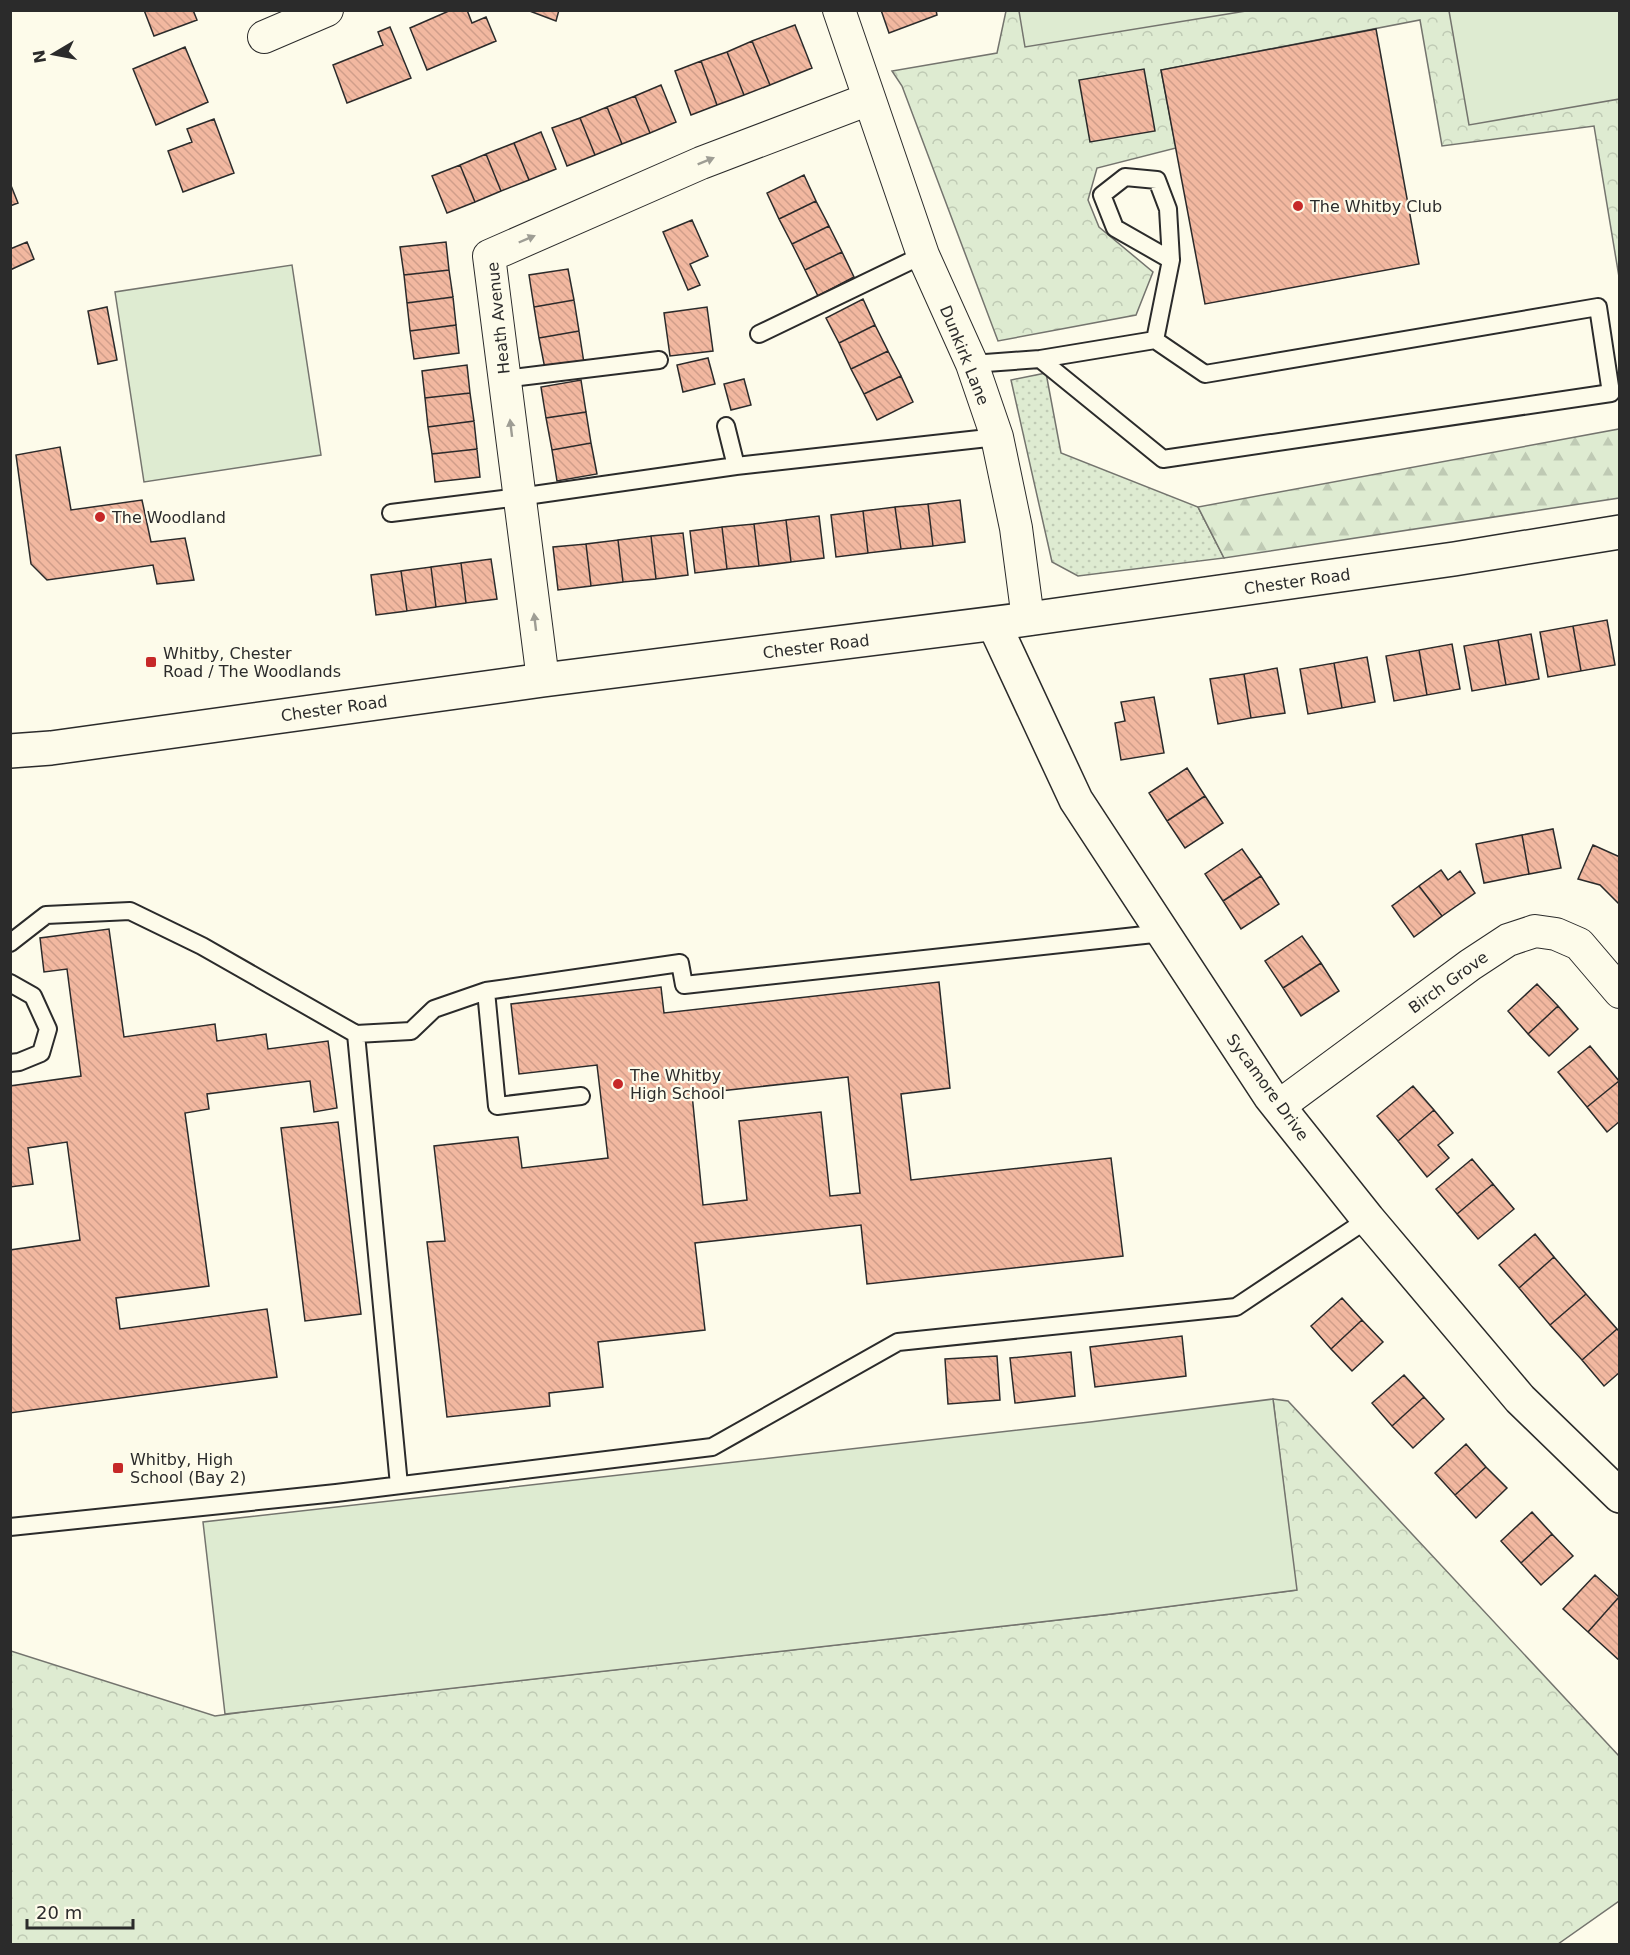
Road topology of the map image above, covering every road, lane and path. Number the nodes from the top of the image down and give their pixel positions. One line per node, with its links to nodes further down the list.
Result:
1 (327, 10): 3 (street)
2 (839, 10): 4 (street, Dunkirk Lane)
3 (264, 37)
4 (869, 99): 5 (street, Dunkirk Lane); 12 (street, Heath Avenue, one-way to 4)
5 (923, 255): 7 (lane); 11 (street, Dunkirk Lane)
6 (1171, 260): 6 (lane); 8 (lane)
7 (759, 334)
8 (1155, 340): 9 (lane); 9 (lane)
9 (1040, 359): 11 (lane)
10 (659, 360): 12 (lane)
11 (972, 364): 14 (street, Dunkirk Lane)
12 (504, 379): 16 (street, Heath Avenue, one-way to 12)
13 (726, 426): 15 (lane)
14 (997, 437): 15 (lane); 19 (street, Dunkirk Lane)
15 (736, 466): 16 (lane)
16 (519, 497): 17 (lane); 21 (street, Heath Avenue, one-way to 16)
17 (391, 513)
18 (1620, 532): 19 (main road, Chester Road)
19 (1028, 619): 20 (main road, Chester Road)
20 (994, 624): 21 (main road, Chester Road); 23 (main road, Sycamore Drive)
21 (543, 680): 22 (main road, Chester Road)
22 (10, 751)
23 (1163, 933): 26 (lane); 31 (main road, Sycamore Drive)
24 (10, 943): 28 (lane)
25 (10, 983): 29 (lane)
26 (486, 991): 28 (lane); 30 (lane)
27 (1620, 992): 31 (street, Birch Grove)
28 (356, 1034): 33 (lane)
29 (10, 1063)
30 (581, 1096)
31 (1279, 1106): 32 (main road, Sycamore Drive)
32 (1368, 1219): 33 (lane); 34 (main road, Sycamore Drive)
33 (399, 1485): 35 (lane)
34 (1620, 1496)
35 (10, 1527)

